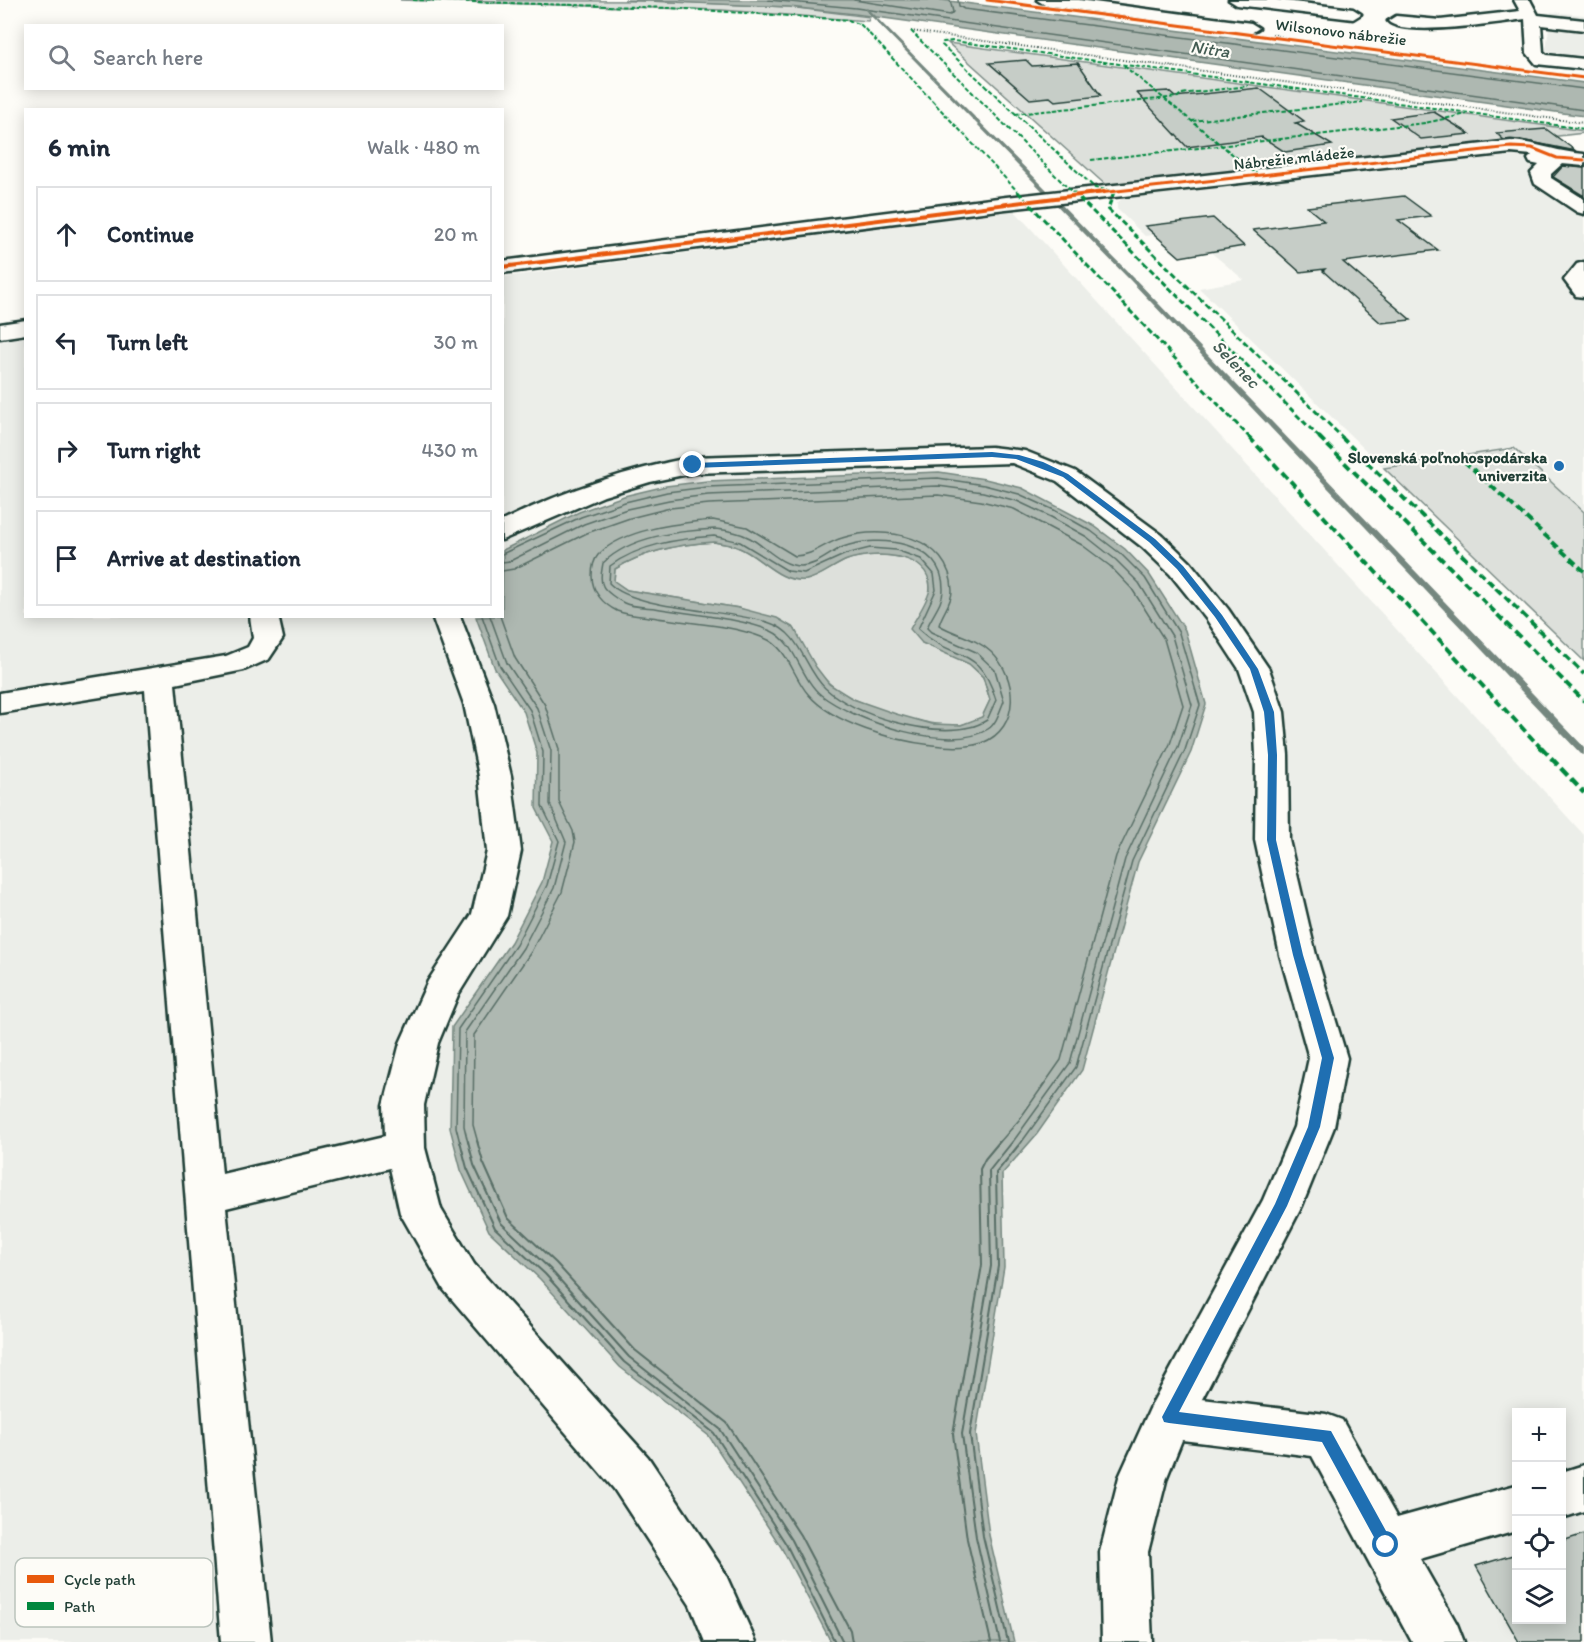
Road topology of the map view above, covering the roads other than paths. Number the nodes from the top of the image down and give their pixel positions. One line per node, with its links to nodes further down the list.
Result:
1 (1045, 0): 4 (street, Wilsonovo nábrežie)
2 (1237, 0): 7 (street)
3 (1521, 0): 8 (street)
4 (1077, 2): 6 (street, Wilsonovo nábrežie)
5 (1192, 4): 6 (street)
6 (1158, 15): 12 (street, Wilsonovo nábrežie)
7 (1353, 15)
8 (1532, 17): 9 (street); 10 (street); 14 (street)
9 (1396, 21)
10 (1555, 22): 11 (street); 13 (street)
11 (1584, 25)
12 (1251, 28)
13 (1553, 40)
14 (1584, 64)
15 (1557, 158): 16 (street); 17 (street, Nábrežie mládeže); 18 (street); 19 (street, Nábrežie mládeže)
16 (1538, 159)
17 (1584, 160)
18 (1584, 208)
19 (504, 267)
20 (1584, 268): 21 (street)
21 (1584, 291)
22 (24, 327): 23 (street)
23 (0, 331)
24 (504, 531): 31 (street)
25 (264, 618): 27 (street)
26 (447, 618): 29 (street)
27 (159, 678): 28 (street); 30 (street)
28 (0, 703)
29 (405, 1148): 30 (street); 37 (street)
30 (204, 1196): 36 (street)
31 (1169, 1417): 35 (street); 38 (street)
32 (1584, 1488): 33 (street)
33 (1566, 1494)
34 (1512, 1509): 35 (street)
35 (1386, 1545): 39 (street)
36 (246, 1642)
37 (731, 1642)
38 (1127, 1642)
39 (1439, 1642)

